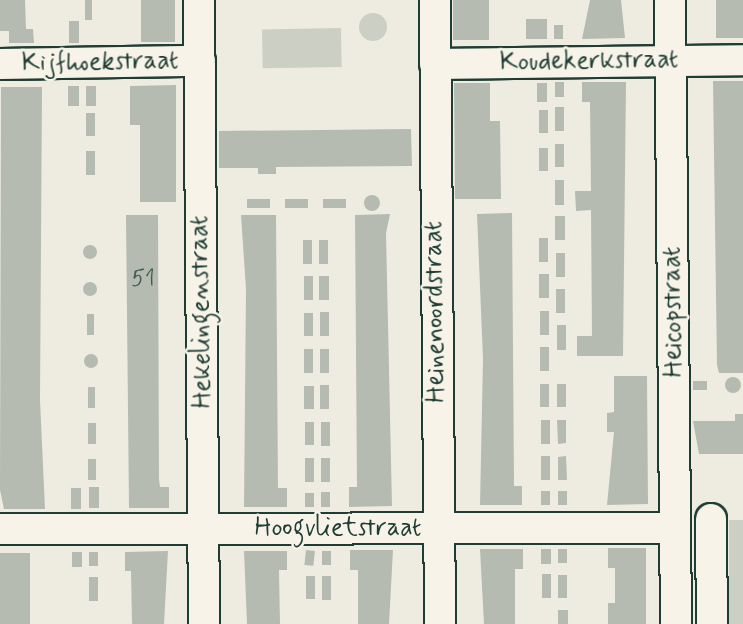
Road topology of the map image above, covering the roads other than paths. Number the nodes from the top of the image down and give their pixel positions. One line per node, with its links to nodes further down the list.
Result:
1 (199, 0): 5 (street, Hekelingenstraat)
2 (435, 0): 8 (street, Heinenoordstraat)
3 (670, 0): 6 (street, Heicopstraat)
4 (743, 60): 6 (street, Koudekerkstraat)
5 (200, 61): 7 (street, Kijfhoekstraat); 13 (street, Hekelingenstraat)
6 (671, 61): 8 (street, Koudekerkstraat); 11 (street, Heicopstraat)
7 (0, 64)
8 (435, 64): 10 (street, Heinenoordstraat)
9 (711, 519): 17 (street)
10 (439, 528): 11 (street, Hoogvlietstraat); 13 (street, Hoogvlietstraat); 15 (street, Heinenoordstraat)
11 (676, 528): 16 (street, Heicopstraat)
12 (0, 529): 13 (street, Hoogvlietstraat)
13 (204, 529): 14 (street, Hekelingenstraat)
14 (204, 624)
15 (440, 624)
16 (676, 624)
17 (712, 624)

